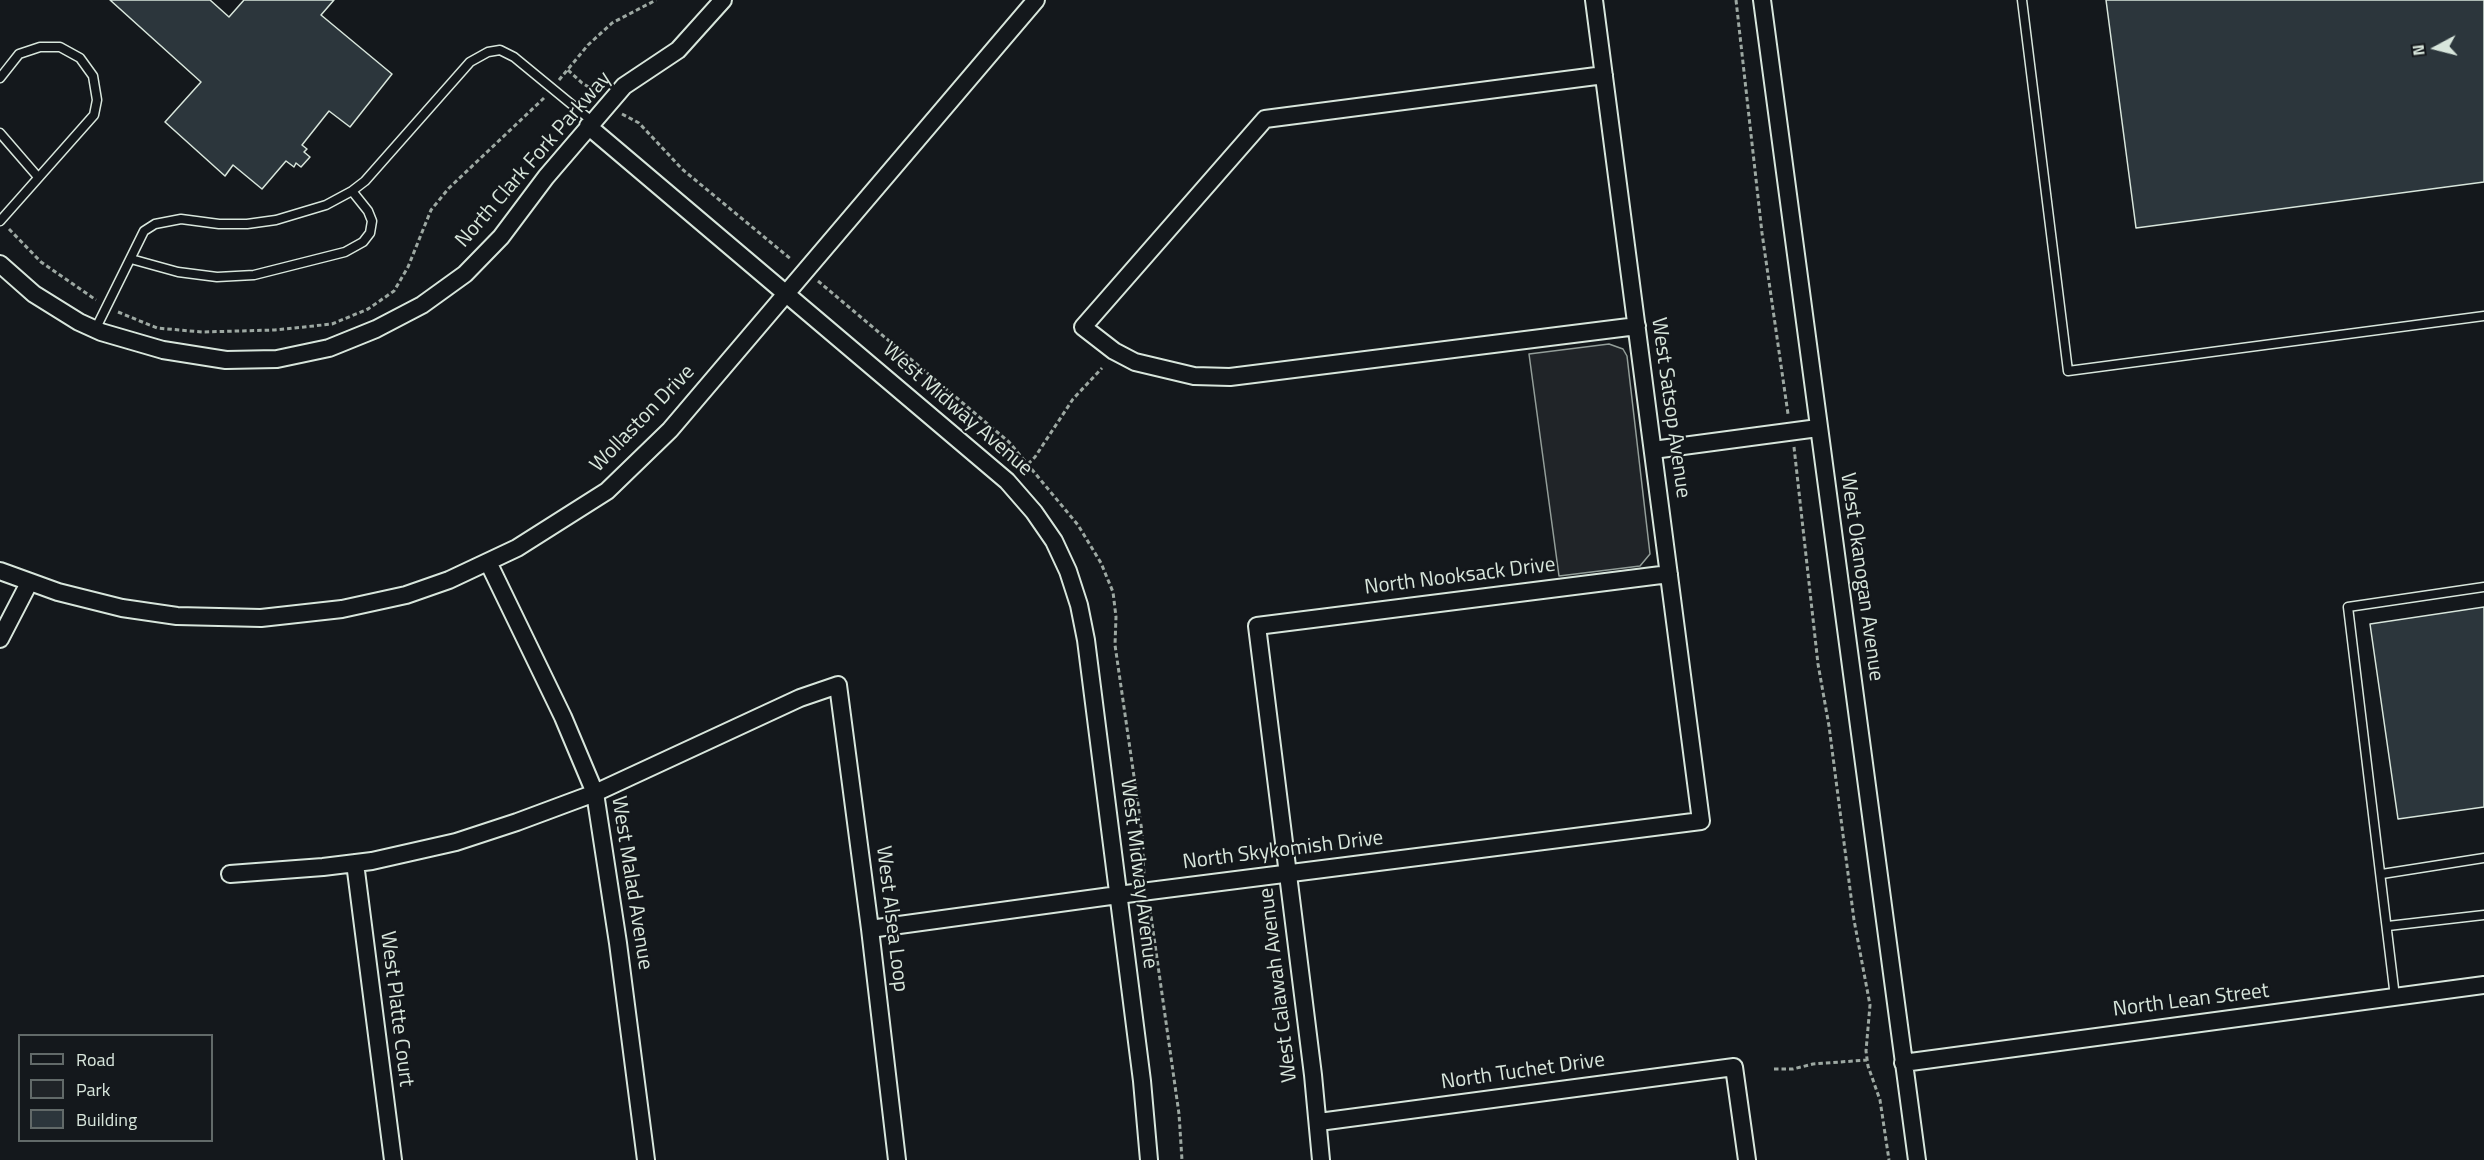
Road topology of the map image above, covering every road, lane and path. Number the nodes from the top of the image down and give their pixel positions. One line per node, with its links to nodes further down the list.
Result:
1 (656, 0): 8 (path)
2 (723, 0): 12 (street, North Clark Fork Parkway)
3 (1036, 0): 20 (street, Wollaston Drive)
4 (1594, 0): 9 (street, West Satsop Avenue)
5 (1736, 0): 28 (path)
6 (1762, 0): 27 (street, West Okanogan Avenue)
7 (2022, 0): 23 (lane)
8 (568, 70): 11 (path); 12 (path)
9 (1604, 75): 24 (street, West Satsop Avenue); 24 (street)
10 (0, 78): 15 (lane)
11 (553, 87): 13 (lane); 16 (lane); 22 (path)
12 (609, 103): 13 (street, North Clark Fork Parkway); 20 (path)
13 (590, 124): 21 (street, West Midway Avenue); 25 (street, North Clark Fork Parkway)
14 (0, 133): 15 (lane)
15 (38, 177): 17 (lane)
16 (352, 191): 18 (lane); 18 (lane)
17 (1, 220): 22 (path)
18 (130, 259): 22 (lane)
19 (0, 264): 25 (street, North Clark Fork Parkway)
20 (805, 270): 21 (street, Wollaston Drive); 30 (path)
21 (787, 292): 31 (street, Wollaston Drive); 46 (street, West Midway Avenue)
22 (107, 306): 25 (lane)
23 (2484, 316)
24 (1637, 326): 29 (street, West Satsop Avenue)
25 (95, 330)
26 (1102, 369): 30 (path)
27 (1818, 428): 28 (street); 53 (street, West Okanogan Avenue)
28 (1791, 432): 29 (street); 52 (path)
29 (1653, 450): 33 (street, West Satsop Avenue)
30 (1028, 464): 45 (path)
31 (488, 562): 34 (street, Wollaston Drive); 38 (street, West Malad Avenue)
32 (0, 570): 34 (street, Wollaston Drive)
33 (1669, 574): 36 (street, North Nooksack Drive); 39 (street, West Satsop Avenue)
34 (29, 583): 37 (street)
35 (2484, 586): 44 (lane)
36 (1257, 626): 42 (street, West Calawah Avenue)
37 (0, 639)
38 (595, 793): 41 (street); 49 (street, West Alsea Loop); 57 (street, West Malad Avenue)
39 (1701, 821): 42 (street, North Skykomish Drive)
40 (2484, 858): 44 (lane)
41 (355, 863): 43 (street); 56 (street, West Platte Court)
42 (1288, 873): 45 (street, North Skykomish Drive); 55 (street, West Calawah Avenue)
43 (230, 874)
44 (2382, 874): 48 (lane)
45 (1147, 891): 46 (street, North Skykomish Drive); 60 (path)
46 (1118, 895): 49 (street, North Skykomish Drive); 59 (street, West Midway Avenue)
47 (2484, 915): 48 (lane)
48 (2388, 926): 51 (lane)
49 (870, 929): 58 (street, West Alsea Loop)
50 (2484, 985): 51 (street, North Lean Street)
51 (2395, 997): 53 (street, North Lean Street)
52 (1867, 1060): 54 (path); 63 (path)
53 (1903, 1063): 64 (street, West Okanogan Avenue)
54 (1774, 1069)
55 (1319, 1122): 61 (street, West Calawah Avenue); 62 (street, North Tuchet Drive)
56 (393, 1160)
57 (646, 1160)
58 (897, 1160)
59 (1149, 1160)
60 (1182, 1160)
61 (1321, 1160)
62 (1747, 1160)
63 (1889, 1160)
64 (1917, 1160)

